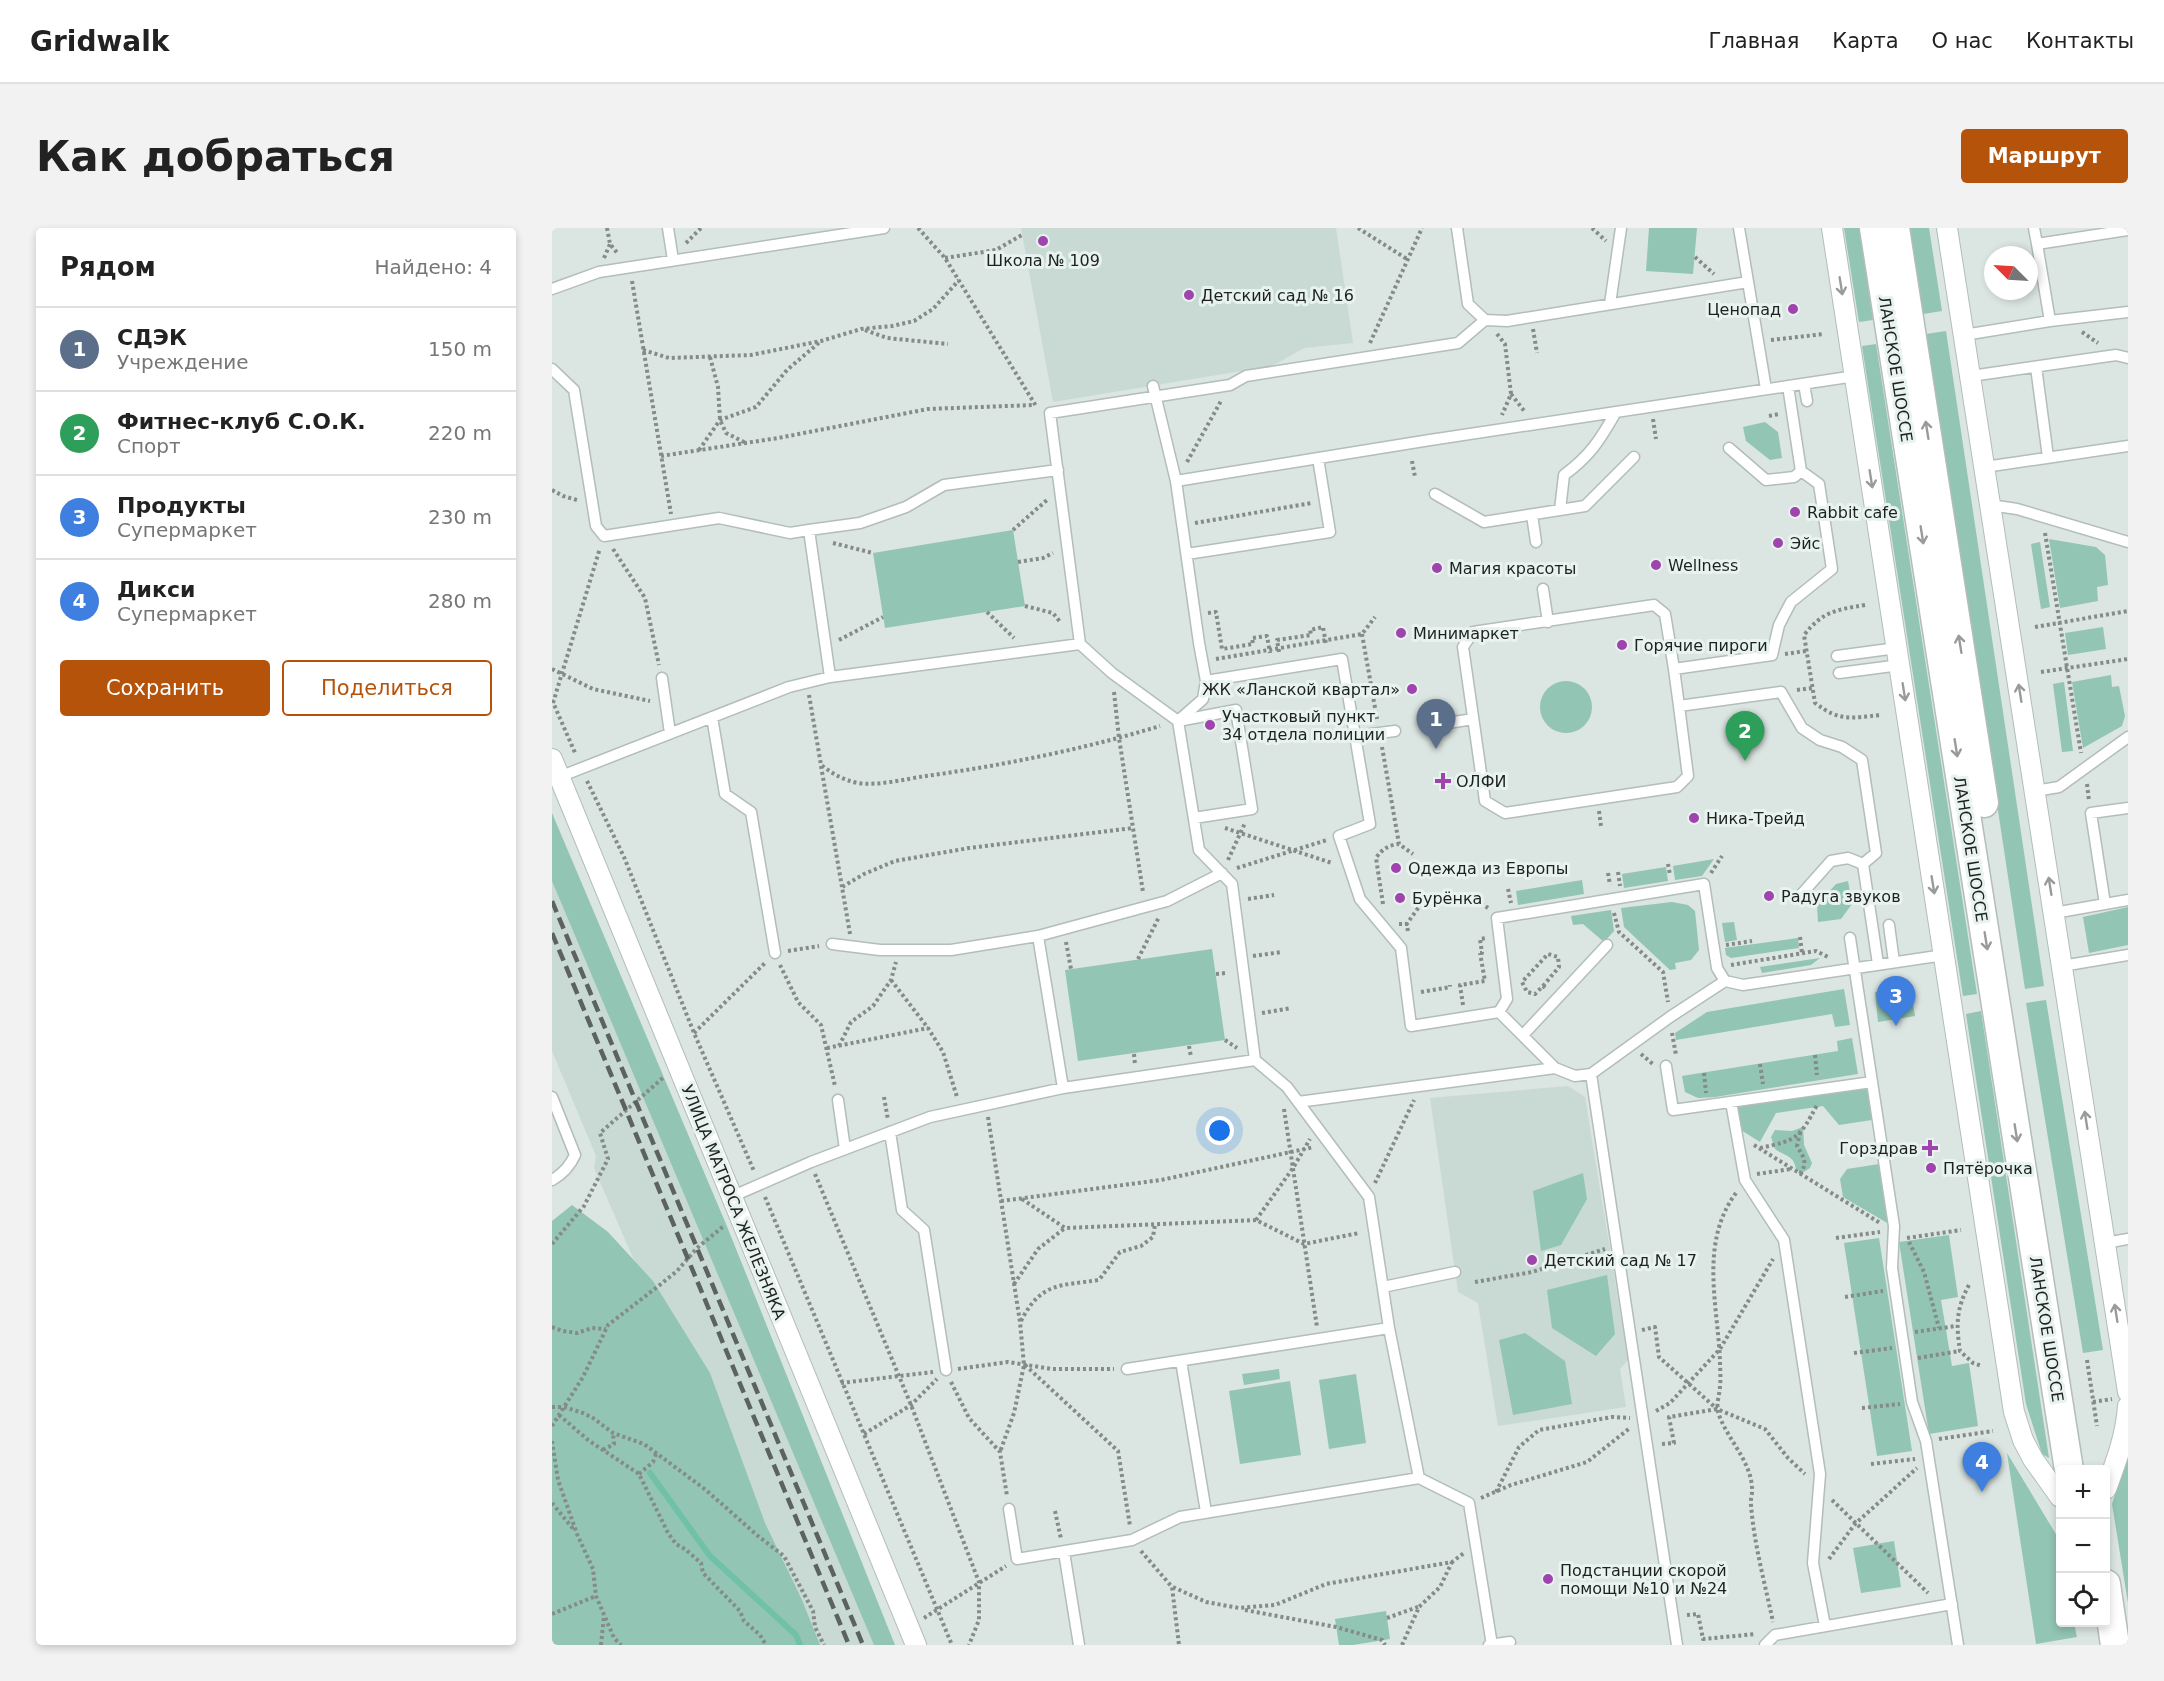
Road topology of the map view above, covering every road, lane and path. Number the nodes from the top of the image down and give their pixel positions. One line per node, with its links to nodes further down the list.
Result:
1 (607, 228): 21 (path)
2 (668, 228): 20 (lane)
3 (884, 228): 20 (lane)
4 (918, 228): 18 (path)
5 (1358, 228): 19 (path)
6 (1422, 228): 19 (path)
7 (1457, 228): 28 (lane)
8 (1621, 228): 25 (lane)
9 (1739, 228): 23 (lane)
10 (1832, 228): 44 (street, one-way to 44)
11 (1874, 228): 322 (main road, ЛАНСКОЕ ШОССЕ, one-way to 322)
12 (1895, 228): 323 (main road, ЛАНСКОЕ ШОССЕ, one-way to 12)
13 (1947, 228): 33 (street)
14 (2034, 228): 17 (lane)
15 (2128, 230): 17 (lane)
16 (1022, 235): 18 (path)
17 (2037, 244): 30 (lane)
18 (945, 258): 22 (path)
19 (1407, 259): 40 (path)
20 (673, 260): 21 (lane)
21 (629, 267): 24 (lane); 37 (path)
22 (959, 280): 31 (path); 52 (path)
23 (1748, 282): 25 (lane); 35 (lane)
24 (552, 289)
25 (1610, 304): 27 (lane)
26 (2128, 312): 29 (lane)
27 (1531, 317): 28 (lane); 38 (path)
28 (1485, 320): 40 (lane); 57 (path)
29 (2065, 320): 30 (lane); 41 (path)
30 (2050, 321): 33 (lane)
31 (861, 329): 34 (path); 36 (path)
32 (1824, 334): 35 (path)
33 (1964, 335): 45 (street)
34 (821, 341): 39 (path); 55 (path)
35 (1758, 342): 49 (lane)
36 (948, 344)
37 (643, 350): 39 (path); 63 (path)
38 (1537, 353)
39 (710, 357): 55 (path)
40 (1364, 358): 47 (lane)
41 (2124, 358): 42 (lane)
42 (2036, 367): 45 (lane); 65 (lane)
43 (552, 369): 77 (lane)
44 (1855, 376): 46 (lane); 111 (street, one-way to 111)
45 (1971, 376): 68 (street)
46 (1804, 384): 48 (lane); 51 (lane)
47 (1230, 385): 50 (lane); 72 (path)
48 (1788, 386): 49 (lane); 70 (lane)
49 (1766, 389): 53 (lane)
50 (1154, 391): 54 (lane); 72 (lane)
51 (1807, 401)
52 (1034, 405): 54 (path); 59 (path)
53 (1616, 412): 57 (lane); 79 (lane)
54 (1050, 413): 69 (lane)
55 (720, 420): 59 (path); 62 (path)
56 (1653, 422): 58 (path)
57 (1495, 430): 66 (lane)
58 (1656, 439)
59 (747, 443): 62 (path)
60 (2128, 446): 65 (lane)
61 (1729, 448): 70 (lane)
62 (699, 450): 63 (path)
63 (661, 456): 82 (path)
64 (1634, 457): 79 (lane)
65 (2048, 457): 68 (lane)
66 (1318, 458): 72 (lane); 76 (lane)
67 (1412, 461): 71 (path)
68 (1984, 467): 78 (street)
69 (1058, 470): 73 (lane); 85 (lane)
70 (1801, 471): 116 (lane)
71 (1415, 477)
72 (1176, 481): 83 (lane)
73 (1060, 488): 84 (path); 88 (lane)
74 (552, 490): 77 (path)
75 (1435, 494): 80 (lane)
76 (1324, 501): 83 (path); 91 (lane)
77 (592, 504): 86 (lane)
78 (1990, 505): 81 (lane); 142 (street, one-way to 78)
79 (1560, 510): 80 (lane)
80 (1532, 515): 87 (lane)
81 (2042, 517): 89 (lane); 102 (path)
82 (673, 525): 85 (lane); 86 (lane)
83 (1182, 525): 91 (lane)
84 (1013, 530)
85 (809, 534): 90 (path); 106 (lane)
86 (604, 536): 120 (path); 122 (path)
87 (1536, 542)
88 (1067, 545): 92 (path); 105 (lane)
89 (2128, 545)
90 (873, 553)
91 (1187, 554): 123 (lane)
92 (1018, 562)
93 (1543, 589): 101 (lane)
94 (1865, 605): 128 (path)
95 (1025, 606): 105 (path)
96 (2128, 611): 102 (path)
97 (987, 612): 108 (path)
98 (1216, 612): 109 (path)
99 (883, 617): 106 (path)
100 (1375, 617): 104 (path)
101 (1548, 622): 116 (lane); 130 (lane)
102 (2060, 622): 103 (path); 114 (path)
103 (2034, 627)
104 (1326, 642): 107 (path); 107 (path)
105 (1080, 644): 108 (lane); 118 (lane)
106 (825, 647): 121 (lane)
107 (1279, 650): 109 (path)
108 (1028, 651): 121 (lane)
109 (1269, 652): 112 (path)
110 (1837, 656): 111 (lane)
111 (1898, 656): 119 (lane); 187 (street, one-way to 187)
112 (1217, 659)
113 (2128, 659): 114 (path)
114 (2067, 668): 117 (path); 138 (path)
115 (552, 669): 120 (path)
116 (1674, 669): 127 (lane)
117 (2041, 672)
118 (1112, 673): 131 (lane); 137 (path)
119 (1839, 673)
120 (563, 675): 125 (path); 126 (path)
121 (830, 677): 124 (lane)
122 (662, 678): 125 (lane)
123 (1206, 681): 131 (lane); 135 (lane)
124 (807, 682): 129 (lane); 139 (path)
125 (666, 702): 134 (lane)
126 (554, 703)
127 (1679, 706): 130 (lane); 154 (lane)
128 (1881, 715)
129 (712, 717): 134 (lane); 185 (lane)
130 (1473, 719): 132 (lane)
131 (1178, 721): 137 (path); 144 (lane); 146 (lane)
132 (1442, 724)
133 (1395, 731): 135 (lane)
134 (670, 733): 140 (lane)
135 (1355, 736): 149 (lane)
136 (2128, 737): 142 (lane)
137 (1119, 738): 139 (path); 147 (path)
138 (2082, 757)
139 (821, 765): 158 (path)
140 (556, 768): 219 (street, УЛИЦА МАТРОСА ЖЕЛЕЗНЯКА)
141 (2086, 780): 145 (path)
142 (2035, 791): 170 (street, one-way to 142)
143 (2128, 808): 145 (lane)
144 (1252, 809): 146 (lane); 148 (path)
145 (2091, 813): 166 (lane)
146 (1194, 818): 148 (path); 156 (lane)
147 (1133, 828): 158 (path); 168 (path)
148 (1241, 833): 151 (path); 156 (path)
149 (1339, 836): 151 (path); 155 (lane)
150 (1399, 844): 152 (path)
151 (1293, 850): 155 (path); 156 (path)
152 (1413, 854)
153 (1722, 856): 157 (path)
154 (1863, 864): 161 (lane); 193 (lane)
155 (1350, 869): 177 (lane)
156 (1222, 873): 162 (lane); 164 (lane)
157 (1708, 878)
158 (842, 887): 182 (path)
159 (1274, 895): 164 (path)
160 (1472, 896): 167 (path)
161 (1799, 897)
162 (1167, 900): 168 (lane); 190 (path)
163 (2128, 900): 166 (lane)
164 (1234, 901): 189 (lane)
165 (1421, 904): 177 (path)
166 (2105, 904): 170 (lane)
167 (1486, 907)
168 (1145, 908): 172 (lane)
169 (1614, 909): 206 (path)
170 (2054, 913): 195 (street)
171 (1889, 925): 192 (lane)
172 (1064, 929): 173 (lane); 197 (path)
173 (1038, 936): 183 (lane); 226 (lane)
174 (1800, 938): 186 (path)
175 (1850, 938): 196 (lane)
176 (1480, 939): 203 (path)
177 (1394, 941): 205 (lane)
178 (1752, 941): 181 (path)
179 (832, 944): 182 (lane); 185 (path)
180 (1607, 945): 207 (lane)
181 (1722, 945)
182 (852, 947): 183 (lane)
183 (900, 950): 200 (path)
184 (1282, 952): 189 (path)
185 (775, 953): 213 (path); 216 (path)
186 (1802, 953): 191 (path); 194 (path)
187 (1944, 955): 192 (lane); 328 (street)
188 (2128, 955): 195 (lane)
189 (1241, 958): 210 (lane)
190 (1138, 959)
191 (1833, 959)
192 (1894, 962): 193 (lane)
193 (1878, 964): 196 (lane)
194 (1727, 966)
195 (2062, 966): 265 (street, one-way to 195)
196 (1854, 968): 201 (lane); 223 (lane)
197 (1071, 969)
198 (1226, 973): 199 (path)
199 (1216, 974)
200 (891, 980): 212 (path); 215 (path)
201 (1725, 981): 209 (lane); 211 (lane)
202 (1450, 985): 205 (path)
203 (1460, 985)
204 (1543, 986): 204 (path); 207 (path)
205 (1406, 994): 209 (lane)
206 (1667, 997)
207 (1557, 998): 214 (lane)
208 (1291, 1008): 210 (path)
209 (1499, 1012): 214 (lane)
210 (1249, 1015): 218 (lane)
211 (1670, 1017): 220 (path); 222 (lane)
212 (928, 1028): 215 (path); 234 (path)
213 (694, 1033)
214 (1523, 1035): 221 (lane)
215 (839, 1046): 216 (path)
216 (827, 1048): 230 (path)
217 (1815, 1055): 227 (path)
218 (1255, 1060): 224 (lane); 226 (lane)
219 (678, 1066): 250 (street, УЛИЦА МАТРОСА ЖЕЛЕЗНЯКА); 266 (path)
220 (1666, 1066): 232 (lane)
221 (1555, 1068): 222 (lane); 225 (lane)
222 (1591, 1074): 308 (lane)
223 (1872, 1082): 227 (lane); 264 (lane)
224 (1287, 1087): 231 (lane); 243 (path)
225 (1419, 1087): 231 (lane); 251 (path)
226 (1063, 1088): 233 (lane)
227 (1823, 1089): 232 (lane); 237 (path)
228 (552, 1096): 249 (lane)
229 (884, 1097): 236 (path)
230 (838, 1100): 241 (lane)
231 (1298, 1102): 235 (lane)
232 (1731, 1102): 238 (lane)
233 (986, 1103): 234 (lane); 253 (path)
234 (961, 1110): 236 (lane)
235 (1317, 1129): 239 (lane); 242 (path)
236 (890, 1132): 241 (lane); 295 (lane)
237 (1800, 1132): 240 (path); 247 (path)
238 (1737, 1134): 240 (path); 248 (lane)
239 (1328, 1143): 242 (path); 251 (lane)
240 (1759, 1148): 246 (path)
241 (845, 1149): 244 (lane)
242 (1304, 1149): 243 (path); 245 (path)
243 (1291, 1152): 245 (path); 252 (path)
244 (810, 1162): 250 (lane); 296 (path)
245 (1293, 1168): 254 (path); 267 (path)
246 (1792, 1169): 247 (path); 248 (path)
247 (1800, 1174): 260 (path)
248 (1745, 1178): 263 (lane); 286 (path)
249 (552, 1180)
250 (731, 1197): 357 (street, УЛИЦА МАТРОСА ЖЕЛЕЗНЯКА)
251 (1369, 1197): 259 (lane)
252 (1022, 1199): 253 (path); 257 (path)
253 (1001, 1201): 271 (path)
254 (1256, 1220): 256 (path); 267 (path)
255 (726, 1224): 282 (path)
256 (1155, 1224): 257 (path); 276 (path)
257 (1065, 1228): 271 (path)
258 (1960, 1230): 261 (path)
259 (1375, 1236): 267 (path); 273 (lane)
260 (1836, 1238)
261 (1907, 1238): 264 (path); 281 (path)
262 (2128, 1239): 265 (lane)
263 (1784, 1240): 286 (path); 327 (lane)
264 (1895, 1240): 274 (lane)
265 (2105, 1243): 299 (street, one-way to 265)
266 (552, 1244)
267 (1304, 1244): 284 (path)
268 (1609, 1248): 270 (path)
269 (1455, 1272): 273 (lane)
270 (1475, 1282)
271 (1014, 1284): 276 (path)
272 (1969, 1285): 277 (path)
273 (1383, 1287): 280 (lane)
274 (1895, 1290): 275 (path); 283 (lane)
275 (1845, 1297)
276 (1020, 1322): 292 (path)
277 (1956, 1326): 281 (path); 287 (path)
278 (552, 1327): 282 (path)
279 (1655, 1327): 298 (path)
280 (1389, 1328): 284 (lane); 325 (lane)
281 (1940, 1328): 283 (path)
282 (606, 1329): 304 (path)
283 (1902, 1335): 285 (lane)
284 (1319, 1339): 291 (lane)
285 (1904, 1347): 288 (path); 289 (lane)
286 (1719, 1349): 298 (path); 306 (path)
287 (1960, 1351): 289 (path); 293 (path)
288 (1854, 1353)
289 (1905, 1360): 300 (lane)
290 (2086, 1360): 310 (path)
291 (1181, 1361): 294 (lane); 334 (lane)
292 (1024, 1365): 294 (path); 295 (path); 318 (path); 337 (path)
293 (1982, 1366)
294 (1127, 1369)
295 (946, 1370): 296 (path); 301 (path); 318 (path)
296 (899, 1376): 297 (path); 301 (path)
297 (841, 1383)
298 (1688, 1383): 306 (path); 308 (path)
299 (2128, 1392)
300 (1912, 1402): 305 (path); 315 (lane)
301 (911, 1405): 313 (path); 343 (path)
302 (2128, 1406): 326 (street)
303 (552, 1407): 304 (path)
304 (564, 1407): 307 (path); 312 (path)
305 (1862, 1408)
306 (1717, 1409): 316 (path); 327 (path); 356 (path)
307 (559, 1415): 309 (path); 317 (path)
308 (1642, 1418): 316 (lane); 329 (path); 329 (path)
309 (552, 1426)
310 (2097, 1426)
311 (1993, 1431): 315 (path)
312 (613, 1433): 317 (path); 319 (path)
313 (864, 1434)
314 (552, 1441): 336 (path)
315 (1926, 1441): 320 (lane)
316 (1647, 1446): 352 (lane)
317 (603, 1450): 324 (path)
318 (1000, 1452): 332 (path)
319 (656, 1454): 324 (path); 363 (path)
320 (1929, 1457): 321 (path); 335 (path); 346 (lane)
321 (1871, 1464)
322 (2068, 1465)
323 (2087, 1465)
324 (639, 1474): 362 (path)
325 (1419, 1478): 331 (lane); 334 (lane)
326 (2110, 1478)
327 (1819, 1486): 335 (path); 342 (lane)
328 (2056, 1490)
329 (1496, 1491): 331 (path)
330 (552, 1503): 336 (path)
331 (1469, 1503): 338 (lane)
332 (1009, 1509): 340 (lane)
333 (1055, 1511): 339 (path)
334 (1206, 1512): 337 (lane)
335 (1855, 1524): 342 (path); 346 (path)
336 (577, 1534): 345 (path)
337 (1132, 1540): 339 (lane); 344 (path)
338 (1476, 1545): 341 (path); 369 (lane)
339 (1064, 1552): 340 (lane); 365 (lane)
340 (1017, 1559): 343 (path)
341 (1452, 1562): 347 (path); 348 (path)
342 (1816, 1576): 354 (lane)
343 (979, 1582): 357 (path); 364 (path)
344 (1172, 1587): 348 (path); 366 (path)
345 (597, 1596): 350 (path); 351 (path)
346 (1947, 1605): 354 (lane); 373 (lane)
347 (1419, 1607): 353 (path); 368 (path)
348 (1239, 1608): 367 (path)
349 (2110, 1611): 375 (main road)
350 (552, 1614)
351 (604, 1616): 360 (path); 361 (path)
352 (1673, 1617): 358 (path); 370 (lane)
353 (1387, 1618)
354 (1825, 1626): 356 (lane)
355 (2093, 1627): 374 (main road)
356 (1775, 1635): 358 (path); 372 (lane)
357 (913, 1636)
358 (1718, 1637): 371 (path)
359 (1510, 1642): 369 (lane)
360 (601, 1645)
361 (621, 1645)
362 (766, 1645)
363 (824, 1645)
364 (969, 1645)
365 (1079, 1645)
366 (1179, 1645)
367 (1385, 1645)
368 (1402, 1645)
369 (1491, 1645)
370 (1677, 1645)
371 (1714, 1645)
372 (1765, 1645)
373 (1958, 1645)
374 (2095, 1645)
375 (2115, 1645)

